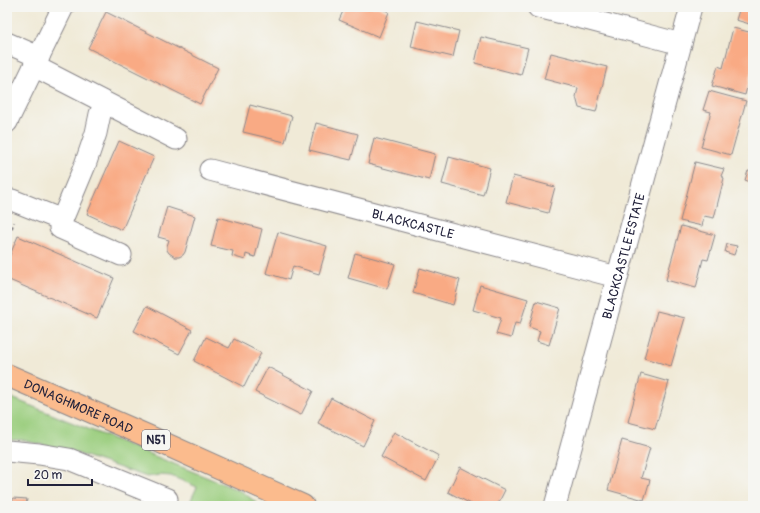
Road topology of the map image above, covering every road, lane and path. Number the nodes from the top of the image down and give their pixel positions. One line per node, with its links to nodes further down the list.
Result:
1 (63, 7): 6 (street)
2 (538, 7): 5 (street)
3 (691, 7): 5 (street, BLACKCASTLE ESTATE)
4 (7, 43): 6 (street)
5 (681, 44): 14 (street, BLACKCASTLE ESTATE)
6 (37, 62): 7 (street); 8 (street)
7 (105, 103): 9 (street); 12 (street)
8 (7, 122)
9 (176, 139)
10 (210, 170): 14 (street, BLACKCASTLE)
11 (12, 200): 12 (street)
12 (62, 220): 13 (street)
13 (121, 255)
14 (617, 277): 19 (street, BLACKCASTLE ESTATE)
15 (7, 375): 18 (main road, DONAGHMORE ROAD / N51)
16 (7, 451): 17 (street)
17 (167, 499)
18 (303, 506)
19 (555, 506)

